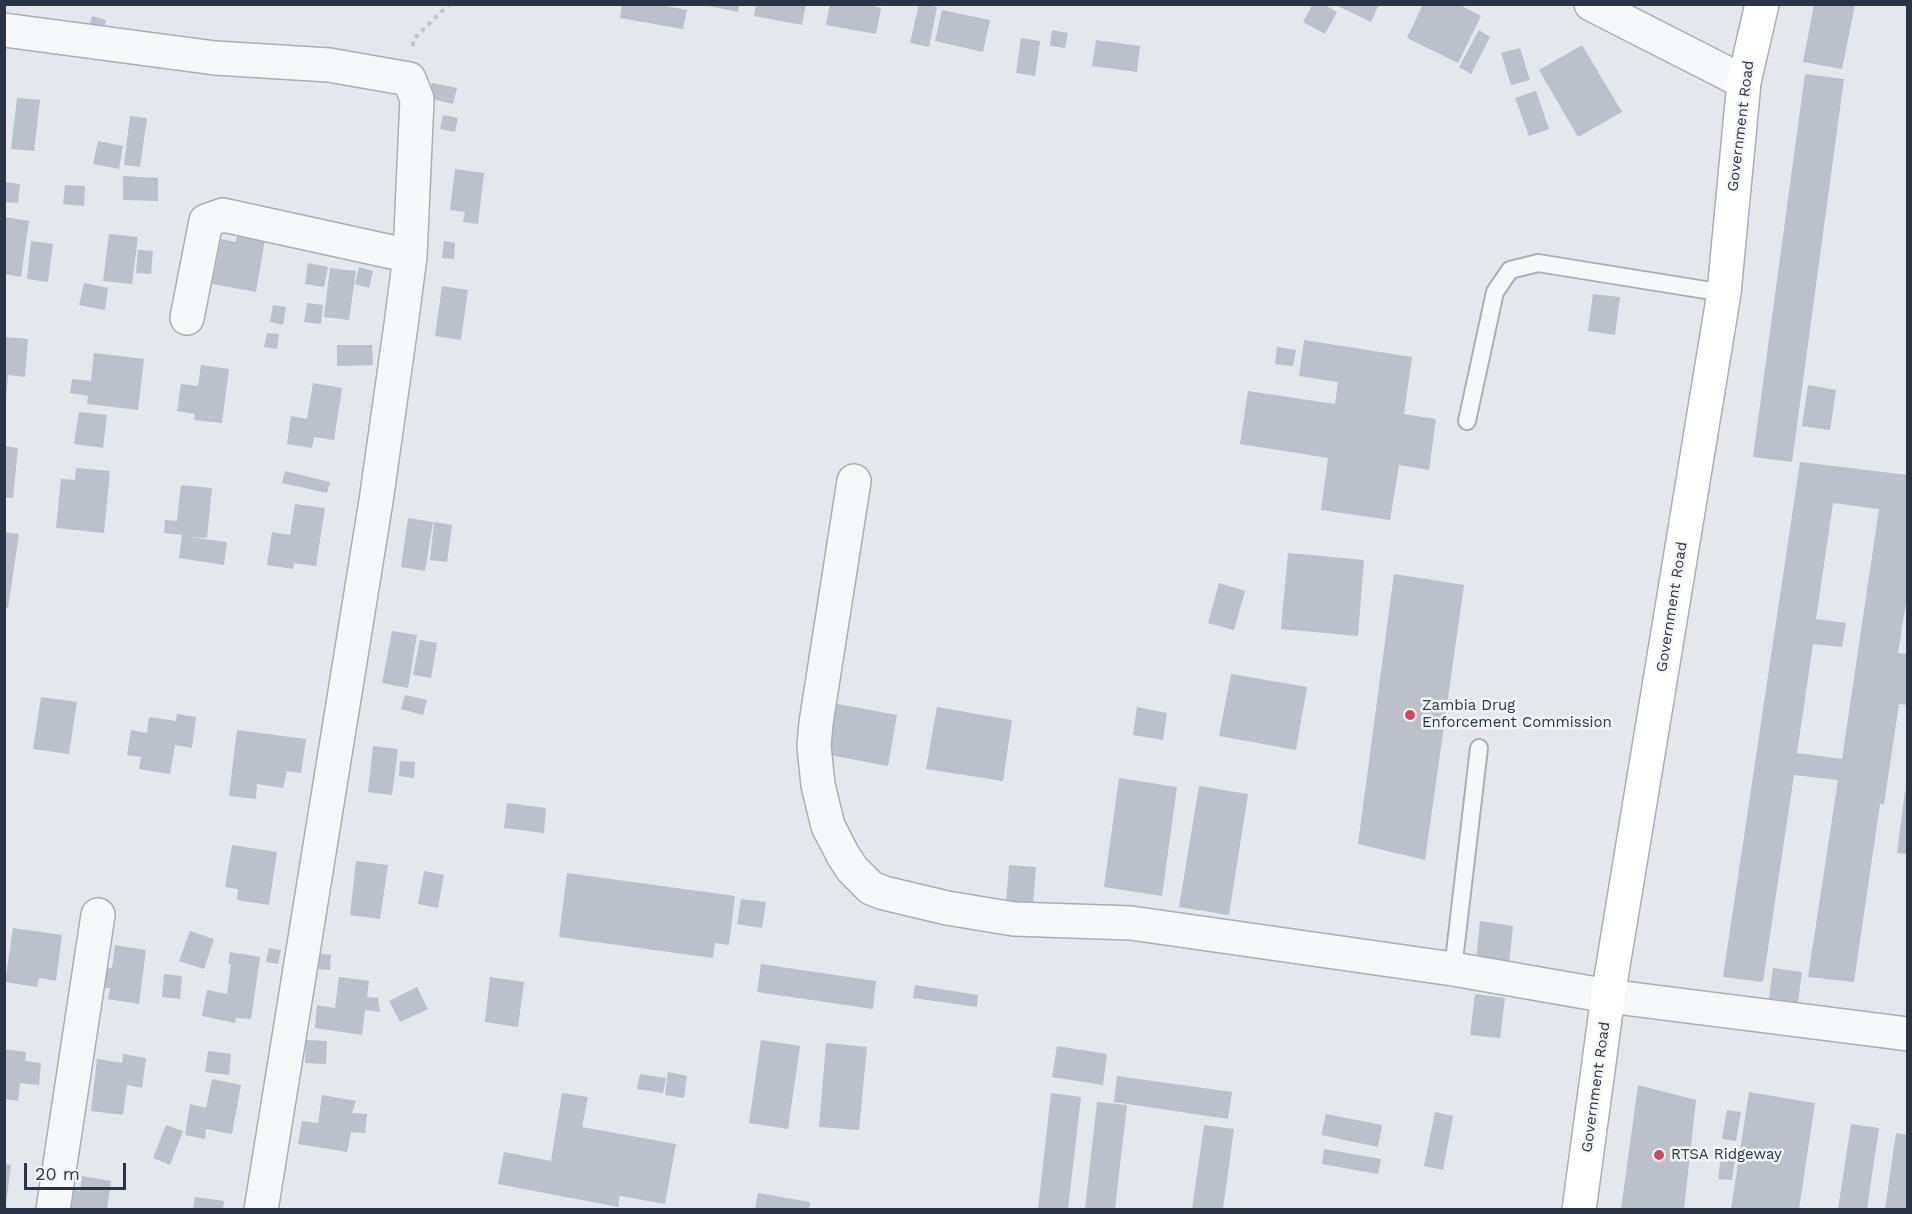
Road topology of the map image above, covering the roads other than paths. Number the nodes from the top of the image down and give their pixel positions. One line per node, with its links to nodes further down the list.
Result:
1 (1590, 4): 4 (street)
2 (1762, 4): 4 (main road, Government Road)
3 (4, 30): 5 (street)
4 (1744, 82): 6 (main road, Government Road)
5 (410, 256): 7 (street); 16 (street)
6 (1724, 293): 8 (lane); 13 (main road, Government Road)
7 (188, 318)
8 (1467, 421)
9 (854, 481): 12 (street)
10 (1479, 748): 12 (lane)
11 (98, 915): 15 (street)
12 (1453, 969): 13 (street)
13 (1608, 996): 14 (street); 17 (main road, Government Road)
14 (1908, 1034)
15 (53, 1209)
16 (261, 1209)
17 (1579, 1209)

